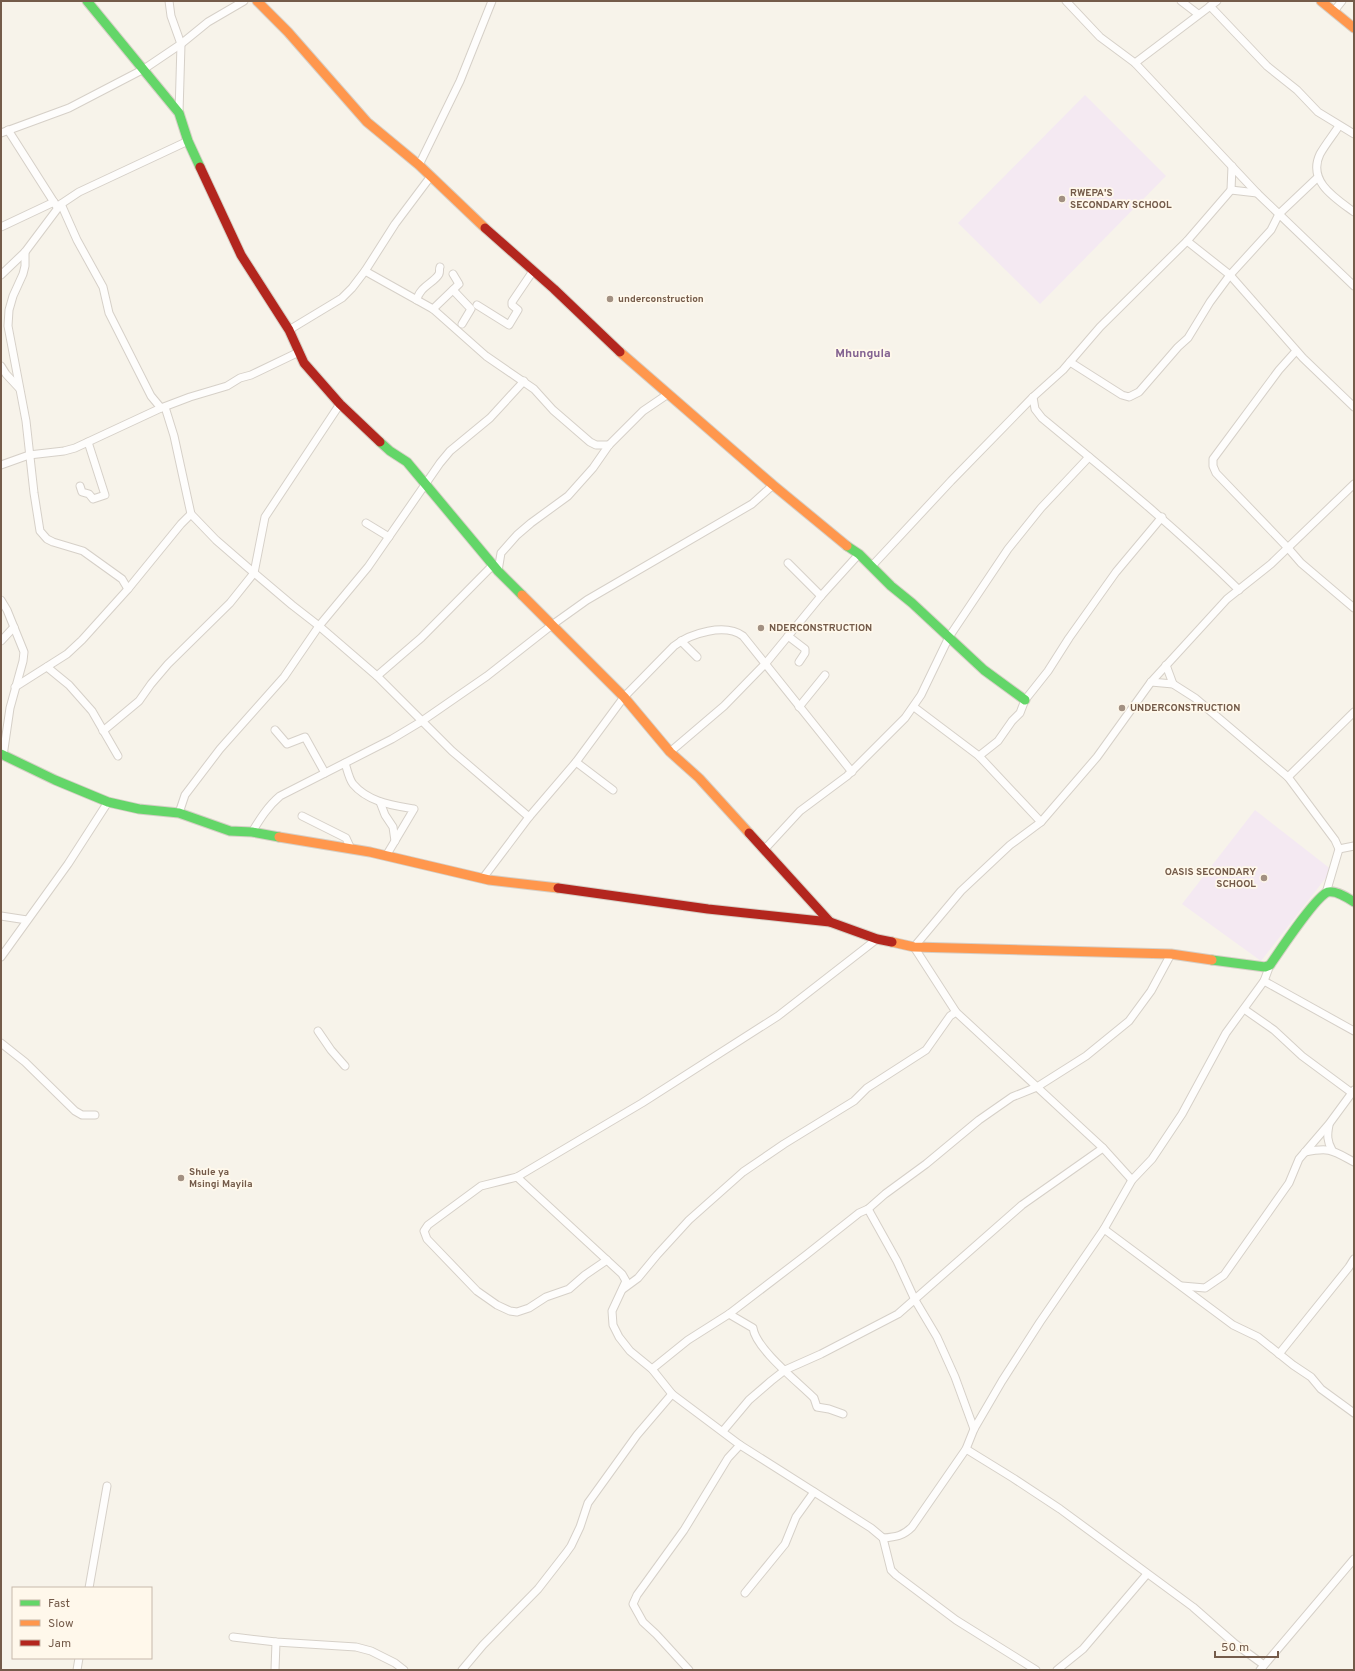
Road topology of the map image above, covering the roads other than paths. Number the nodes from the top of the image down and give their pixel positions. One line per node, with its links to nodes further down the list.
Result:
1 (87, 1): 17 (street)
2 (169, 1): 15 (street)
3 (244, 1): 15 (street)
4 (257, 1): 23 (street)
5 (492, 1): 23 (street)
6 (1066, 1): 16 (street)
7 (1181, 1): 13 (street)
8 (1217, 1): 11 (street)
9 (1321, 1): 12 (street)
10 (1342, 1): 12 (street)
11 (1210, 6): 13 (street); 19 (street)
12 (1334, 11): 14 (street)
13 (1198, 14): 16 (street)
14 (1354, 28)
15 (181, 44): 17 (street); 18 (street)
16 (1135, 63): 24 (street)
17 (144, 69): 18 (street); 20 (street)
18 (178, 113): 22 (street)
19 (1339, 126): 21 (street); 26 (street)
20 (4, 131): 29 (street)
21 (1354, 134)
22 (188, 141): 29 (street); 47 (street)
23 (419, 165): 25 (street)
24 (1232, 166): 27 (street); 28 (street)
25 (431, 176): 36 (street); 37 (street)
26 (1317, 178): 30 (street); 31 (street)
27 (1231, 190): 28 (street); 33 (street)
28 (1258, 193): 31 (street)
29 (57, 204): 32 (street); 34 (street); 57 (street)
30 (1354, 212)
31 (1279, 214): 40 (street); 41 (street)
32 (1, 227)
33 (1187, 241): 40 (street); 50 (street)
34 (25, 252): 39 (street); 53 (street)
35 (440, 267): 43 (street)
36 (365, 271): 43 (street); 47 (street)
37 (533, 271): 44 (street); 54 (street)
38 (453, 274): 42 (street)
39 (1, 275)
40 (1230, 275): 48 (street); 50 (street)
41 (1354, 286)
42 (452, 290): 45 (street); 46 (street)
43 (417, 300): 45 (street)
44 (477, 305)
45 (433, 309): 52 (street)
46 (462, 324)
47 (289, 330): 49 (street)
48 (1296, 351): 58 (street); 72 (street)
49 (299, 352): 56 (street); 57 (street)
50 (1070, 362): 55 (street)
51 (1, 366): 53 (street)
52 (524, 382): 60 (street); 64 (street)
53 (19, 388): 61 (street)
54 (668, 394): 60 (street); 67 (street)
55 (1034, 397): 62 (street); 75 (street)
56 (340, 404): 64 (street); 77 (street)
57 (163, 407): 59 (street); 68 (street)
58 (1354, 407)
59 (88, 442): 61 (street); 66 (street)
60 (608, 445): 76 (street)
61 (29, 455): 63 (street); 78 (street)
62 (1089, 457): 69 (street); 87 (street)
63 (1, 465)
64 (424, 484): 71 (street); 76 (street)
65 (1354, 484): 72 (street)
66 (80, 486)
67 (773, 486): 73 (street); 83 (street)
68 (192, 514): 77 (street); 78 (street)
69 (1162, 517): 79 (street); 101 (street)
70 (366, 523): 71 (street)
71 (389, 537): 84 (street)
72 (1288, 548): 79 (street); 82 (street)
73 (858, 554): 75 (street); 80 (street)
74 (788, 563): 80 (street)
75 (871, 567): 87 (street)
76 (495, 568): 83 (street); 96 (street)
77 (254, 573): 84 (street); 107 (street)
78 (128, 588): 94 (street)
79 (1239, 590): 93 (street)
80 (821, 596): 86 (street)
81 (1, 600): 85 (street)
82 (1354, 608)
83 (552, 625): 100 (street); 105 (street)
84 (319, 626): 96 (street); 120 (street)
85 (14, 627): 88 (street); 99 (street)
86 (788, 636): 91 (street); 92 (street)
87 (949, 637): 101 (street); 103 (street)
88 (1, 641)
89 (680, 641): 90 (street); 92 (street); 100 (street)
90 (697, 657)
91 (799, 662)
92 (766, 663): 102 (street); 108 (street)
93 (1166, 665): 97 (street); 98 (street)
94 (47, 667): 99 (street); 107 (street)
95 (825, 675): 102 (street)
96 (377, 676): 105 (street)
97 (1151, 682): 98 (street); 123 (street)
98 (1173, 684): 116 (street)
99 (15, 688): 109 (street)
100 (624, 697): 108 (street); 112 (street)
101 (1025, 700): 111 (street)
102 (799, 707): 114 (street)
103 (914, 707): 111 (street); 114 (street)
104 (1354, 712): 116 (street)
105 (422, 721): 113 (street); 122 (street)
106 (275, 730): 115 (street)
107 (103, 731): 110 (street)
108 (670, 752): 129 (street)
109 (2, 755): 118 (street)
110 (118, 756)
111 (979, 756): 123 (street)
112 (576, 762): 117 (street); 122 (street)
113 (345, 763): 115 (street); 119 (street)
114 (852, 772): 129 (street)
115 (325, 773): 124 (street)
116 (1288, 777): 128 (street)
117 (612, 790)
118 (108, 802): 120 (street); 135 (street)
119 (380, 802): 125 (street); 125 (street)
120 (179, 813): 124 (street)
121 (302, 816): 127 (street)
122 (528, 816): 131 (street)
123 (1041, 822): 138 (street)
124 (252, 832): 127 (street)
125 (395, 841): 130 (street)
126 (1354, 846): 128 (street)
127 (351, 849): 130 (street)
128 (1339, 849): 132 (street)
129 (764, 850): 136 (street)
130 (386, 856): 131 (street)
131 (483, 878): 136 (street)
132 (1326, 893): 133 (street); 141 (street)
133 (1354, 902)
134 (1, 916): 135 (street)
135 (27, 920): 140 (street)
136 (830, 922): 137 (street)
137 (877, 939): 138 (street); 157 (street)
138 (914, 947): 139 (street); 144 (street)
139 (1171, 954): 141 (street); 149 (street)
140 (1, 957)
141 (1270, 965): 142 (street)
142 (1264, 981): 143 (street); 145 (street)
143 (1244, 1009): 150 (street); 158 (street)
144 (956, 1012): 149 (street); 165 (street)
145 (1354, 1030)
146 (318, 1031): 148 (street)
147 (1, 1043): 151 (street)
148 (345, 1066)
149 (1037, 1087): 153 (street); 159 (street)
150 (1353, 1091): 152 (street)
151 (95, 1115)
152 (1329, 1124): 154 (street); 155 (street)
153 (1103, 1148): 158 (street); 166 (street)
154 (1332, 1150): 155 (street); 156 (street)
155 (1305, 1152): 164 (street)
156 (1354, 1162)
157 (517, 1177): 162 (street); 162 (street)
158 (1132, 1180): 160 (street)
159 (868, 1210): 166 (street); 168 (street)
160 (1104, 1229): 163 (street); 175 (street)
161 (1354, 1259): 169 (street)
162 (607, 1260): 165 (street)
163 (1180, 1286): 164 (street); 167 (street)
164 (1205, 1288): 167 (street)
165 (622, 1289): 170 (street)
166 (915, 1300): 171 (street); 175 (street)
167 (1207, 1307): 169 (street)
168 (728, 1314): 170 (street); 171 (street)
169 (1279, 1354): 173 (street)
170 (652, 1369): 172 (street)
171 (785, 1370): 174 (street); 176 (street)
172 (672, 1394): 176 (street); 193 (street)
173 (1354, 1413)
174 (843, 1414)
175 (974, 1429): 178 (street)
176 (723, 1431): 177 (street)
177 (740, 1445): 180 (street); 194 (street)
178 (966, 1449): 181 (street); 183 (street)
179 (106, 1486): 184 (street)
180 (814, 1492): 181 (street); 185 (street)
181 (883, 1538): 195 (street)
182 (1354, 1559): 189 (street)
183 (1147, 1574): 189 (street); 196 (street)
184 (89, 1587)
185 (745, 1593)
186 (233, 1637): 187 (street)
187 (276, 1642): 191 (street); 192 (street)
188 (79, 1659): 190 (street)
189 (1262, 1668)
190 (77, 1670)
191 (275, 1670)
192 (404, 1670)
193 (462, 1670)
194 (689, 1670)
195 (1036, 1670)
196 (1057, 1670)

